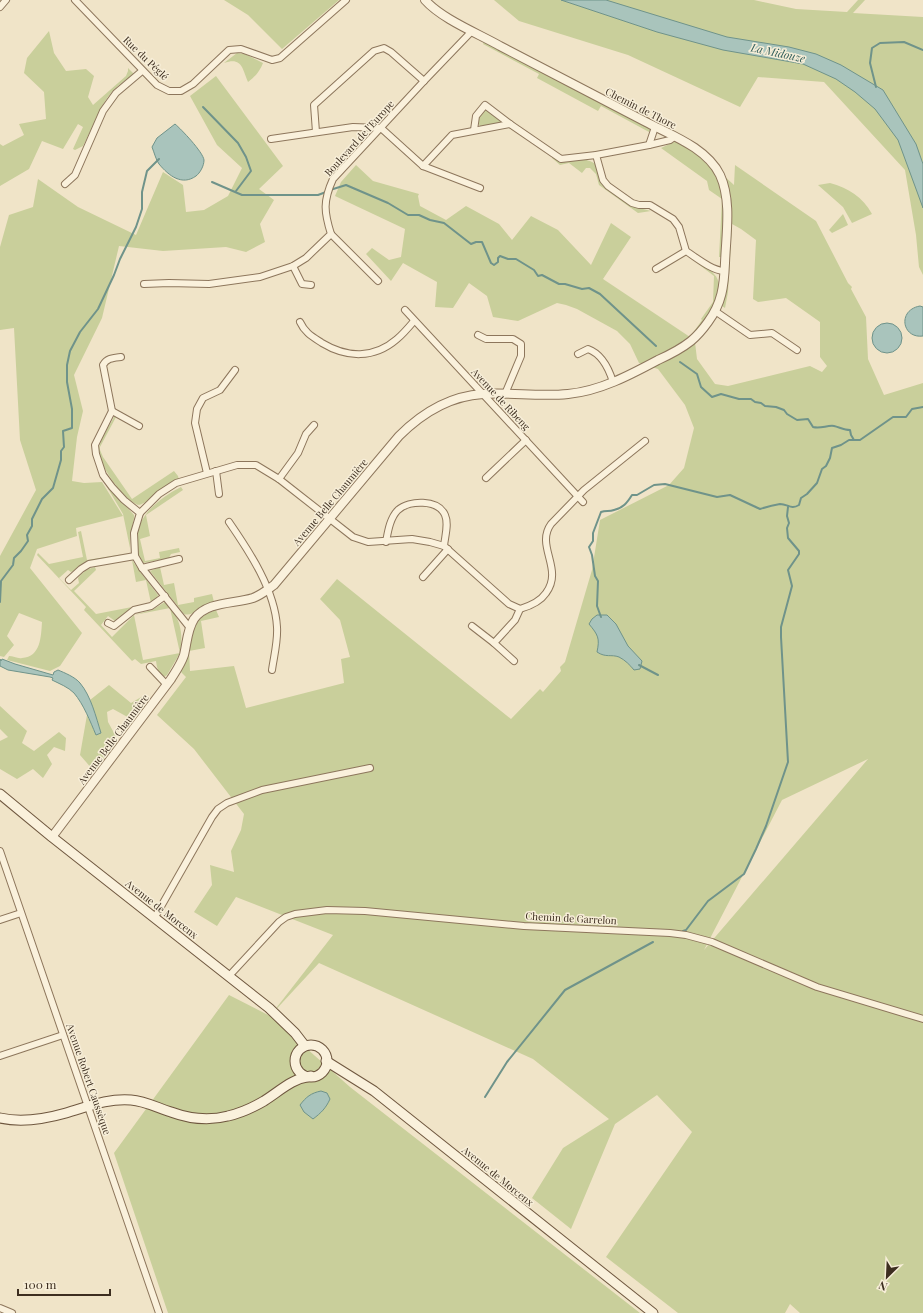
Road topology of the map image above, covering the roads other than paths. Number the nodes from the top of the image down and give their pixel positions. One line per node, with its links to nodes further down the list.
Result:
1 (75, 0): 5 (street, Rue du Péglé)
2 (346, 0): 5 (street, Rue du Péglé)
3 (425, 0): 4 (street, Chemin de Thore)
4 (472, 31): 6 (street, Boulevard de l'Europe); 8 (street, Chemin de Thore)
5 (142, 71): 17 (street)
6 (424, 81): 9 (street, Boulevard de l'Europe); 11 (street)
7 (510, 124): 10 (street); 10 (street); 15 (street)
8 (655, 127): 12 (street, Chemin de Thore); 14 (street)
9 (381, 128): 11 (street); 16 (street); 19 (street, Boulevard de l'Europe)
10 (474, 130): 16 (street)
11 (316, 132): 13 (street)
12 (674, 137): 14 (street); 23 (street, Chemin de Thore)
13 (271, 139)
14 (649, 145): 15 (street)
15 (596, 155): 20 (street)
16 (423, 166): 18 (street)
17 (65, 184)
18 (480, 188)
19 (331, 234): 21 (street); 24 (street)
20 (686, 252): 22 (street); 23 (street)
21 (293, 266): 25 (street); 26 (street)
22 (656, 269)
23 (724, 271): 28 (street, Chemin de Thore)
24 (378, 281)
25 (144, 284)
26 (311, 285)
27 (404, 310): 29 (street, Avenue de Ribeng)
28 (715, 310): 32 (street); 36 (street, Avenue Belle Chaumière)
29 (414, 321): 30 (street); 37 (street, Avenue de Ribeng)
30 (300, 322)
31 (478, 335): 38 (street)
32 (797, 350)
33 (578, 354): 36 (street)
34 (121, 357): 39 (street)
35 (235, 370): 45 (street)
36 (613, 382): 38 (street, Avenue Belle Chaumière)
37 (483, 394): 38 (street, Avenue Belle Chaumière); 42 (street, Avenue de Ribeng); 52 (street, Avenue Belle Chaumière)
38 (505, 394)
39 (112, 411): 41 (street); 51 (street)
40 (314, 424): 47 (street)
41 (138, 426)
42 (526, 440): 46 (street); 49 (street, Avenue de Ribeng)
43 (645, 441): 49 (street)
44 (216, 471): 45 (street); 47 (street); 48 (street)
45 (207, 473): 51 (street)
46 (486, 478)
47 (279, 479): 52 (street)
48 (220, 494)
49 (578, 496): 50 (street, Avenue de Ribeng); 63 (street)
50 (583, 502)
51 (140, 513): 56 (street)
52 (329, 518): 54 (street); 61 (street, Avenue Belle Chaumière)
53 (229, 522): 61 (street)
54 (386, 542): 55 (street); 55 (street)
55 (446, 548): 59 (street); 63 (street)
56 (135, 556): 58 (street); 60 (street)
57 (179, 559): 58 (street)
58 (142, 568): 62 (street)
59 (423, 577)
60 (69, 580)
61 (268, 590): 66 (street, Avenue Belle Chaumière); 70 (street)
62 (165, 596): 64 (street); 66 (street)
63 (520, 609): 67 (street)
64 (108, 623)
65 (472, 626): 67 (street)
66 (190, 628): 71 (street, Avenue Belle Chaumière)
67 (494, 644): 68 (street)
68 (514, 661)
69 (150, 667): 71 (street)
70 (272, 670)
71 (167, 685): 74 (street, Avenue Belle Chaumière)
72 (370, 768): 77 (street)
73 (0, 794): 74 (main road, Avenue de Morcenx)
74 (52, 837): 77 (main road, Avenue de Morcenx)
75 (0, 851): 76 (street, Avenue Robert Caussèque)
76 (22, 913): 78 (street); 82 (street, Avenue Robert Caussèque)
77 (155, 917): 79 (main road, Avenue de Morcenx)
78 (0, 920)
79 (229, 976): 80 (street, Chemin de Garrelon); 81 (main road, Avenue de Morcenx)
80 (923, 1019)
81 (287, 1026): 83 (main road, Avenue de Morcenx); 84 (main road)
82 (64, 1035): 85 (street); 90 (street, Avenue Robert Caussèque)
83 (305, 1046): 84 (main road); 86 (main road)
84 (297, 1054): 87 (main road)
85 (0, 1056)
86 (325, 1065): 88 (main road); 95 (main road, Avenue de Morcenx)
87 (296, 1066): 88 (main road); 89 (main road)
88 (311, 1076): 89 (main road)
89 (284, 1087): 90 (main road)
90 (87, 1106): 91 (main road); 94 (street, Avenue Robert Caussèque)
91 (0, 1118)
92 (0, 1308): 93 (street)
93 (12, 1313)
94 (158, 1313)
95 (653, 1313)

